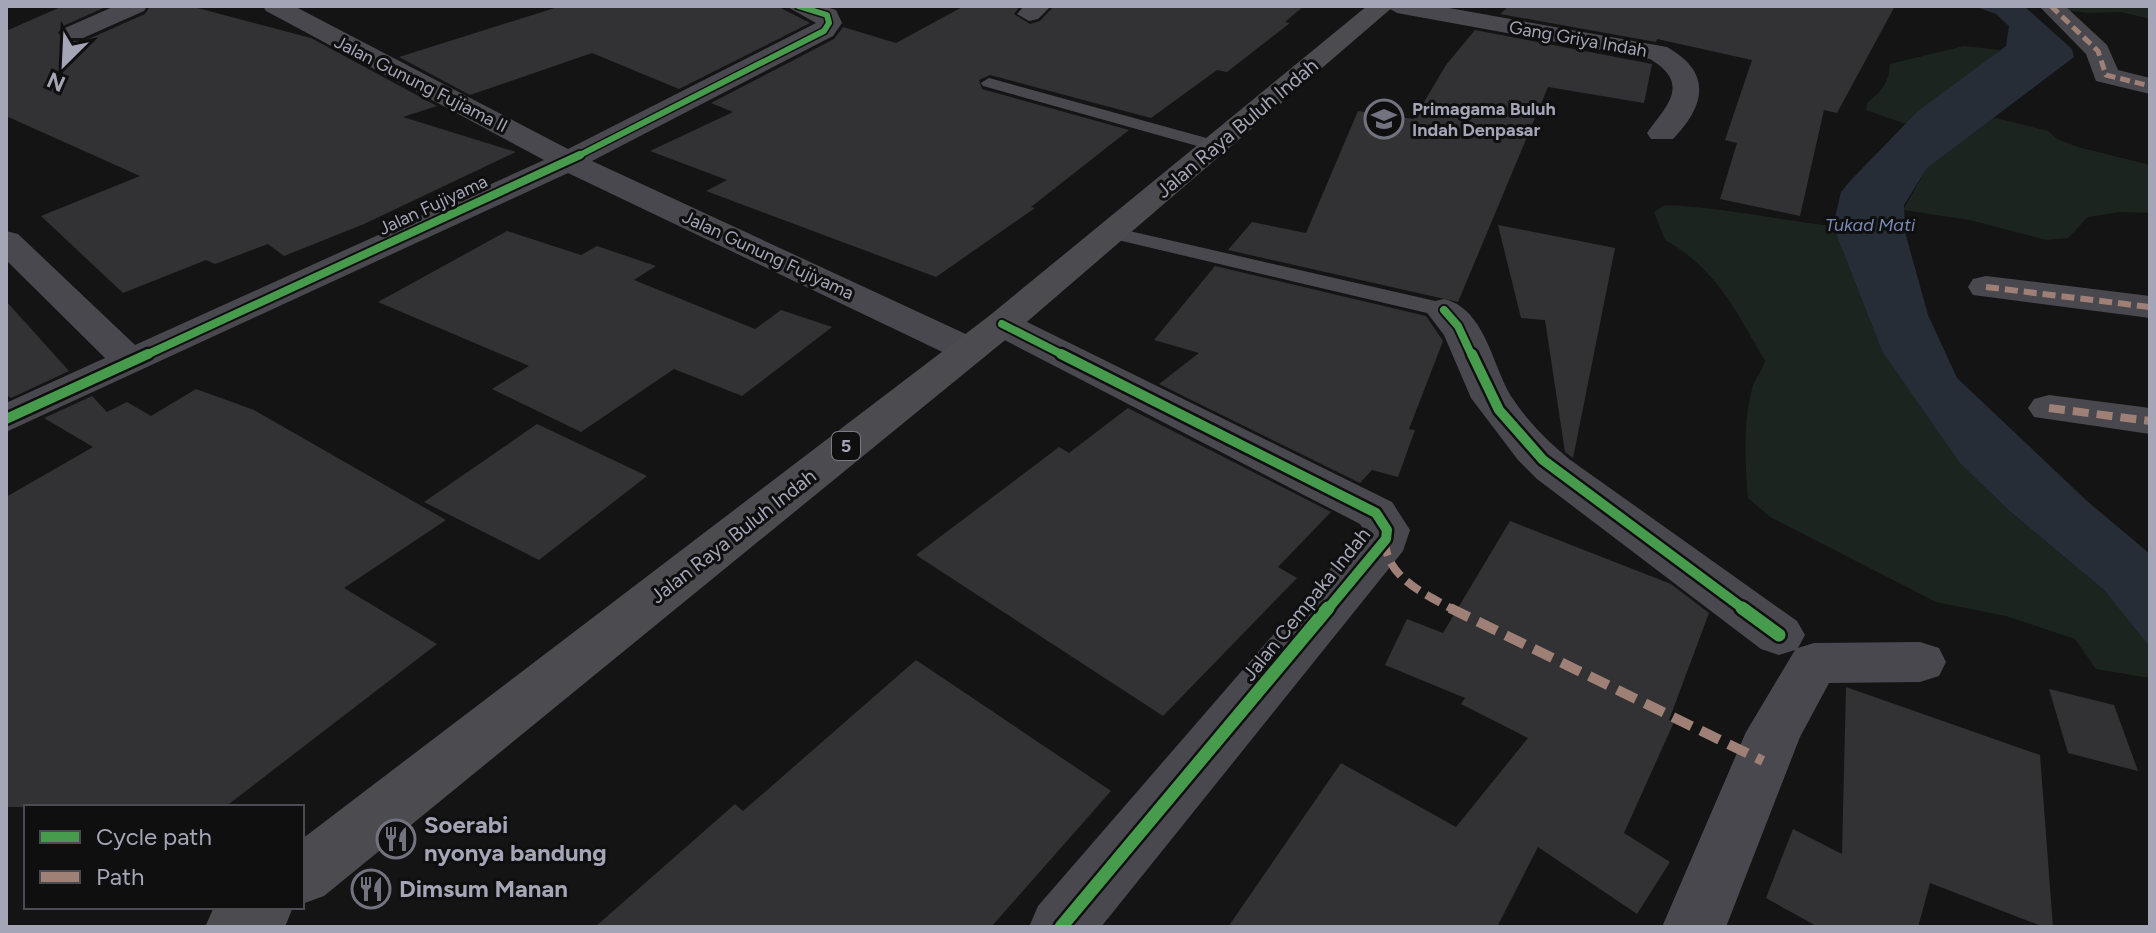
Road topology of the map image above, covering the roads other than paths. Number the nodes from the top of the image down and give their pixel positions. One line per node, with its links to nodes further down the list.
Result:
1 (135, 6): 7 (street)
2 (275, 6): 12 (street, Jalan Gunung Fujiama II)
3 (798, 6): 12 (street, Jalan Fujiyama)
4 (1382, 6): 11 (highway, Jalan Raya Buluh Indah / 5)
5 (1397, 6): 10 (street, Gang Griya Indah)
6 (2051, 6): 9 (street)
7 (74, 33)
8 (989, 83): 11 (lane)
9 (2150, 86)
10 (1662, 133)
11 (1215, 146): 13 (highway, Jalan Raya Buluh Indah / 5)
12 (568, 161): 18 (street, Jalan Gunung Fujiyama); 19 (street, Jalan Fujiyama)
13 (1112, 233): 17 (lane); 18 (highway, Jalan Raya Buluh Indah / 5)
14 (6, 241): 19 (street)
15 (1986, 287): 16 (street)
16 (2150, 307)
17 (1444, 310): 23 (street)
18 (985, 337): 25 (highway, Jalan Raya Buluh Indah / 5); 28 (street, Jalan Cempaka Indah)
19 (131, 362): 21 (street, Jalan Fujiyama)
20 (2049, 408): 22 (street)
21 (6, 419)
22 (2150, 421)
23 (1779, 635)
24 (1920, 662): 29 (street)
25 (304, 874)
26 (260, 909): 27 (highway)
27 (237, 927)
28 (1061, 927)
29 (1694, 927)

